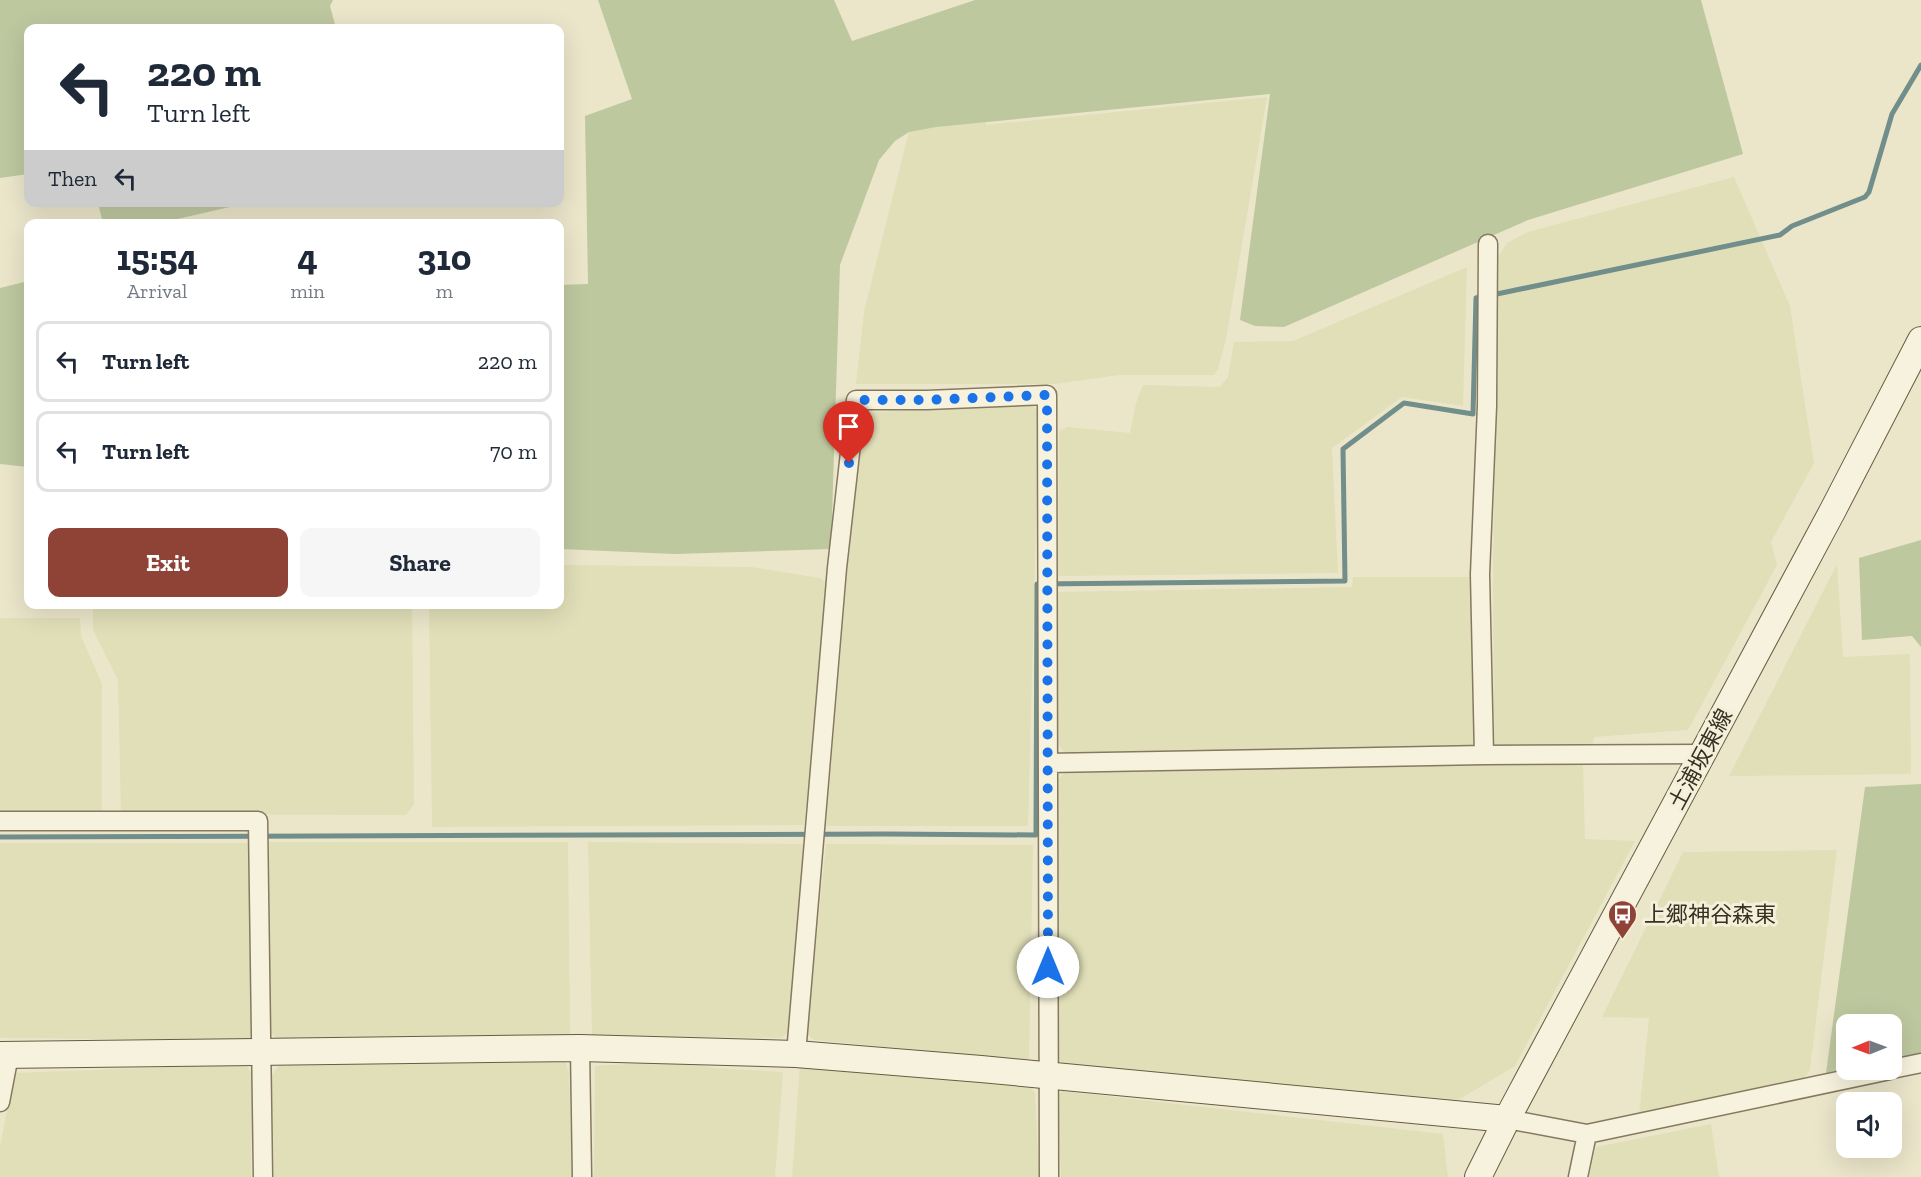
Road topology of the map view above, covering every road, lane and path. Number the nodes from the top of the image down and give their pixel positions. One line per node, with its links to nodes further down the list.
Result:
1 (1488, 244): 4 (street)
2 (1921, 340): 3 (street, 土浦坂東線)
3 (1702, 754): 4 (street); 16 (street, 土浦坂東線)
4 (1484, 755): 5 (street)
5 (1048, 763): 9 (street); 13 (street)
6 (0, 821): 8 (street)
7 (580, 1048): 8 (street); 9 (street); 19 (street)
8 (262, 1052): 10 (street); 18 (street)
9 (796, 1054): 13 (street)
10 (5, 1055): 15 (street)
11 (1921, 1063): 12 (street)
12 (1902, 1067)
13 (1048, 1077): 16 (street); 20 (street)
14 (1840, 1080): 17 (street)
15 (0, 1102)
16 (1507, 1119): 17 (street); 21 (street, 土浦坂東線)
17 (1587, 1134): 22 (street)
18 (263, 1177)
19 (582, 1177)
20 (1049, 1177)
21 (1478, 1177)
22 (1578, 1177)

